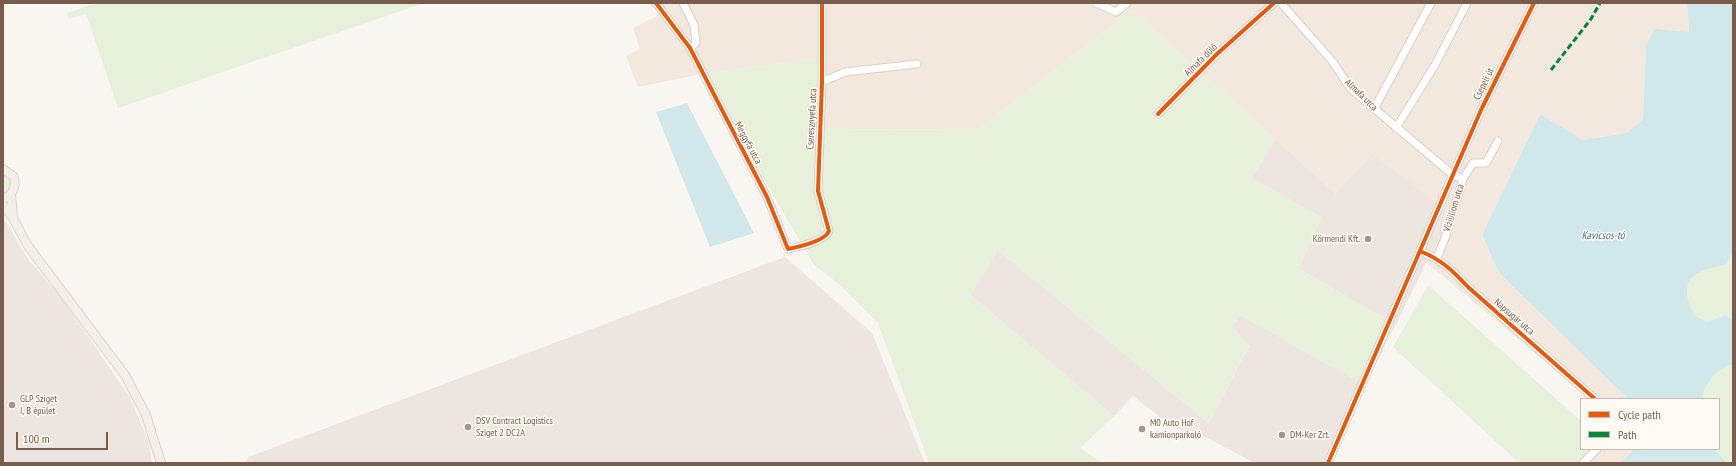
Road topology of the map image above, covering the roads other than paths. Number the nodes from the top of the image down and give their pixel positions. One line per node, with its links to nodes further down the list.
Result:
1 (656, 3): 11 (street, Meggyfa utca)
2 (683, 3): 11 (street)
3 (822, 3): 13 (street, Cseresznyefa utca)
4 (1096, 3): 5 (street)
5 (1127, 3)
6 (1274, 3): 15 (street, Almafa dűlő)
7 (1282, 3): 14 (street, Almafa utca)
8 (1432, 3): 14 (street)
9 (1467, 3): 16 (street)
10 (1534, 3): 19 (street, Csepeli út)
11 (690, 48): 25 (street, Meggyfa utca)
12 (917, 64): 13 (street)
13 (822, 82): 25 (street, Cseresznyefa utca)
14 (1374, 109): 16 (street, Almafa utca)
15 (1158, 114)
16 (1396, 128): 19 (street, Almafa utca)
17 (1498, 142): 20 (street, Vízililiom utca)
18 (3, 169): 21 (main road)
19 (1453, 174): 20 (street, Vízililiom utca); 26 (street, Csepeli út)
20 (1463, 179): 27 (street, Vízililiom utca)
21 (11, 194): 22 (main road); 24 (main road)
22 (3, 199)
23 (3, 206): 24 (main road)
24 (13, 218): 30 (main road)
25 (829, 234)
26 (1420, 251): 27 (street, Napsugár utca); 32 (street, Csepeli út)
27 (1437, 258): 28 (street, Napsugár utca)
28 (1594, 398)
29 (1596, 450): 33 (street)
30 (157, 459): 31 (main road)
31 (162, 463)
32 (1328, 463)
33 (1584, 463)

